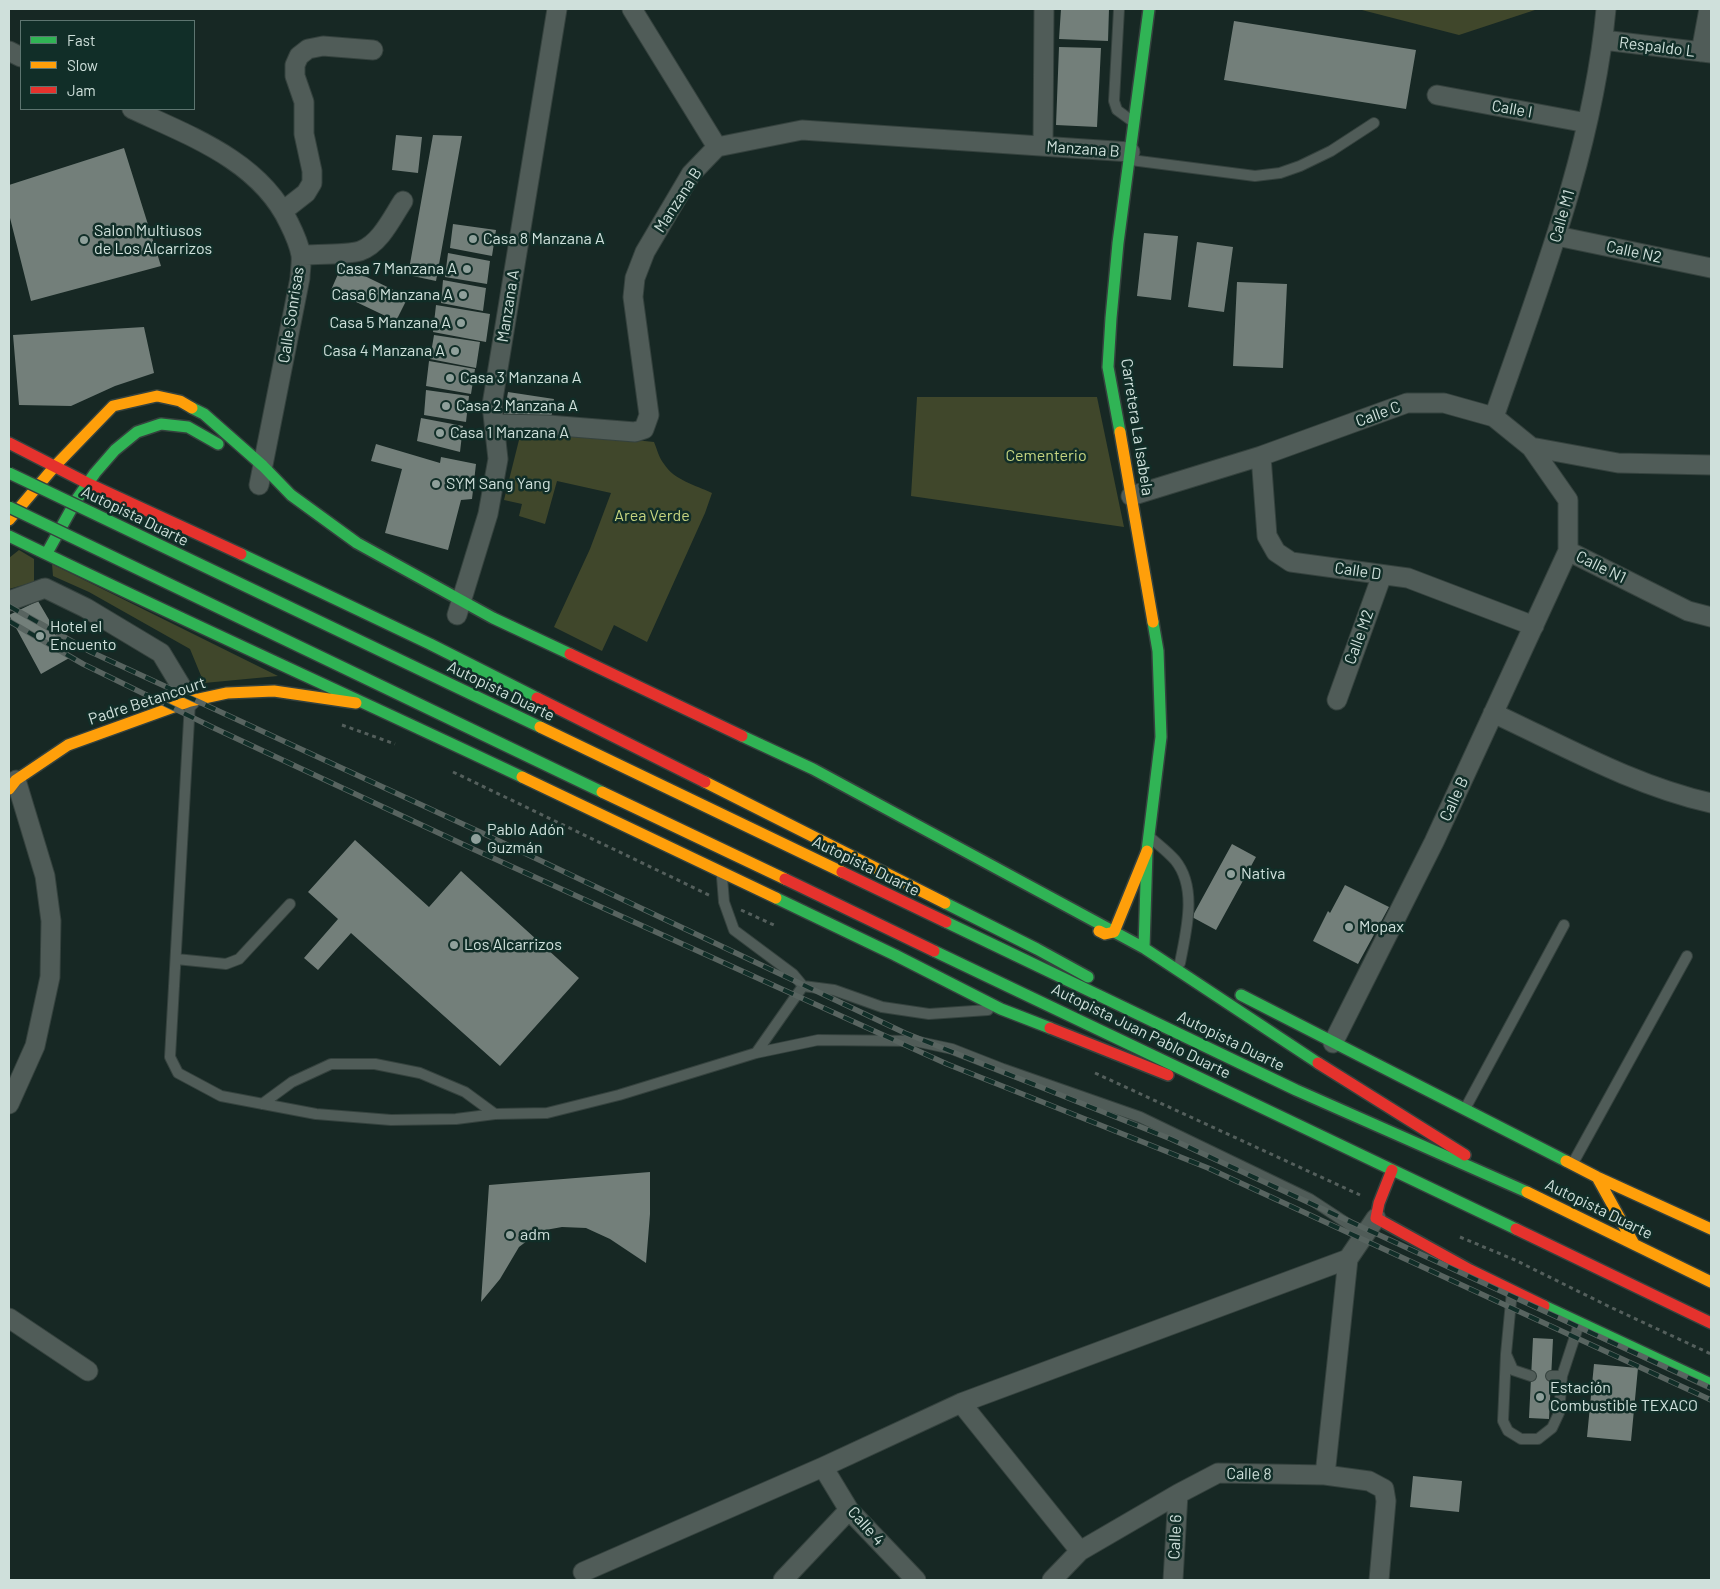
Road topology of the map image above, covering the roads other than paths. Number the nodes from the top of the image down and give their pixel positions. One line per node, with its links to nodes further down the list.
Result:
1 (558, 9): 25 (street, Manzana A)
2 (632, 9): 17 (street)
3 (1044, 9): 16 (street)
4 (1118, 9): 13 (lane)
5 (1149, 9): 13 (main road, Carretera La Isabela)
6 (1606, 9): 8 (street, Calle M1)
7 (1709, 9): 10 (street)
8 (1603, 40): 10 (street, Respaldo L); 15 (street, Calle M1)
9 (373, 50): 20 (street)
10 (1706, 53)
11 (1437, 96): 15 (street, Calle I)
12 (134, 110): 20 (street, Calle Sonrisas)
13 (1134, 123): 18 (main road, Carretera La Isabela)
14 (1374, 123): 18 (lane)
15 (1587, 123): 21 (street, Calle M1)
16 (1043, 146): 17 (street, Manzana B); 18 (street, Manzana B)
17 (716, 147): 25 (street, Manzana B)
18 (1130, 156): 36 (main road, Carretera La Isabela)
19 (403, 201): 22 (street)
20 (283, 211): 22 (street, Calle Sonrisas)
21 (1557, 236): 23 (street, Calle N2); 24 (street, Calle M1)
22 (301, 255): 33 (street, Calle Sonrisas)
23 (1711, 268)
24 (1494, 417): 27 (street, Calle C); 29 (street, Calle C)
25 (495, 424): 46 (street, Manzana A)
26 (11, 444): 31 (main road); 35 (main road)
27 (1531, 447): 30 (street, Calle C); 41 (street, Calle N1)
28 (227, 452): 34 (main road)
29 (1261, 456): 36 (street, Calle C); 43 (street, Calle D)
30 (1711, 465)
31 (55, 466): 33 (main road); 34 (main road); 35 (main road)
32 (9, 473): 74 (main road, Autopista Duarte, bridge)
33 (258, 478): 46 (main road)
34 (87, 483): 40 (main road); 42 (main road)
35 (38, 487): 38 (main road); 42 (main road)
36 (1131, 496): 56 (main road, Carretera La Isabela)
37 (9, 507): 79 (main road, Autopista Juan Pablo Duarte, bridge)
38 (9, 520)
39 (9, 536): 42 (main road)
40 (229, 549): 48 (main road); 74 (main road)
41 (1568, 551): 47 (street, Calle N1); 49 (street, Calle B)
42 (46, 554): 44 (street); 48 (main road)
43 (1382, 575): 49 (street, Calle D); 50 (street, Calle M2)
44 (45, 588): 45 (street); 51 (street)
45 (9, 602)
46 (459, 612): 63 (main road)
47 (1711, 618)
48 (197, 625): 52 (main road)
49 (1534, 626): 53 (street, Calle B)
50 (1337, 700)
51 (190, 701): 52 (main road, Padre Betancourt); 54 (main road, Padre Betancourt); 68 (lane)
52 (370, 705): 58 (main road)
53 (1493, 713): 55 (street); 72 (street, Calle B)
54 (13, 785): 75 (street)
55 (1711, 803)
56 (1149, 837): 57 (main road, Carretera La Isabela); 69 (lane)
57 (1147, 851): 60 (main road); 65 (main road); 66 (main road)
58 (722, 872): 70 (lane); 71 (main road)
59 (997, 881): 65 (main road)
60 (1118, 892)
61 (290, 904): 68 (lane)
62 (1091, 908): 63 (main road)
63 (1074, 910): 65 (main road)
64 (1564, 925): 77 (lane)
65 (1114, 932): 66 (main road)
66 (1144, 948): 69 (main road); 83 (main road)
67 (1687, 956): 80 (lane)
68 (176, 959): 76 (lane)
69 (1180, 963): 72 (main road)
70 (803, 986): 71 (lane); 73 (lane)
71 (1001, 1009): 79 (main road)
72 (1333, 1044): 77 (main road)
73 (756, 1054): 78 (lane); 86 (lane)
74 (1296, 1090): 83 (main road, Autopista Duarte)
75 (9, 1104)
76 (262, 1104): 78 (lane); 78 (lane)
77 (1465, 1108): 80 (main road)
78 (495, 1114)
79 (1334, 1142): 81 (main road)
80 (1572, 1164): 82 (main road)
81 (1392, 1170): 84 (main road); 93 (main road)
82 (1597, 1176): 85 (main road); 87 (main road)
83 (1515, 1186): 87 (main road, Autopista Duarte)
84 (1376, 1218): 86 (street); 90 (main road)
85 (1711, 1229)
86 (1364, 1234): 88 (street)
87 (1634, 1244): 89 (main road, Autopista Duarte)
88 (1348, 1259): 100 (street); 102 (street)
89 (1709, 1280)
90 (1512, 1290): 92 (main road); 94 (lane)
91 (9, 1318): 95 (street)
92 (1580, 1323): 98 (lane); 99 (main road)
93 (1711, 1323)
94 (1506, 1354): 96 (lane); 98 (lane)
95 (88, 1371)
96 (1532, 1376)
97 (1551, 1376): 98 (lane)
98 (1562, 1376)
99 (1711, 1384)
100 (961, 1404): 101 (street); 105 (street)
101 (823, 1467): 104 (street, Calle 4); 106 (street)
102 (1325, 1475): 103 (street, Calle 8); 111 (street, Calle 8)
103 (1178, 1494): 105 (street, Calle 8); 110 (street, Calle 6)
104 (849, 1510): 107 (street); 108 (street, Calle 4)
105 (1080, 1551): 109 (street, Calle 8)
106 (583, 1572)
107 (783, 1580)
108 (916, 1580)
109 (1052, 1580)
110 (1173, 1580)
111 (1379, 1580)

